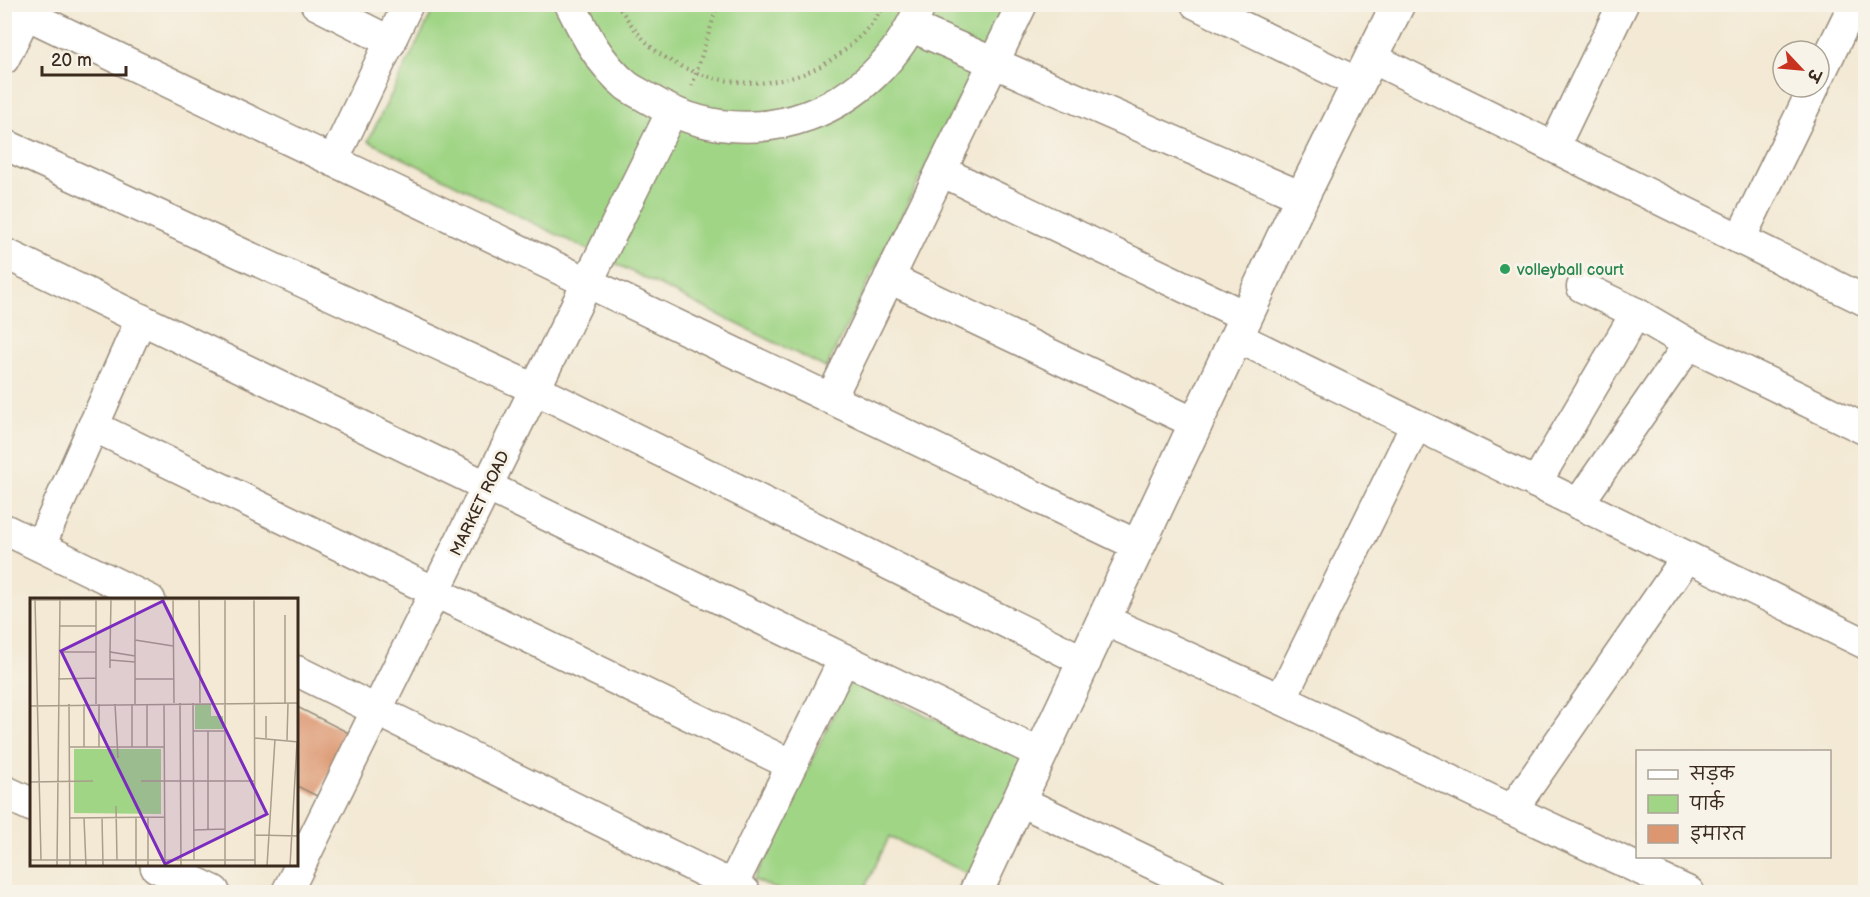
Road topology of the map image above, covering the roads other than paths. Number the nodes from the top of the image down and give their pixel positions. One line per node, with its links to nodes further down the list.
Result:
1 (316, 4): 11 (street)
2 (408, 4): 11 (street)
3 (570, 4): 17 (street)
4 (1022, 4): 14 (street)
5 (1196, 4): 15 (street)
6 (1398, 4): 15 (street)
7 (1623, 4): 19 (street)
8 (1854, 4): 12 (street)
9 (21, 8): 13 (street); 20 (street)
10 (916, 16): 14 (street); 17 (street)
11 (390, 42): 20 (street)
12 (1831, 51)
13 (4, 59)
14 (993, 63): 21 (street); 22 (street)
15 (1365, 70): 19 (street); 22 (street)
16 (1808, 99): 23 (street)
17 (677, 115): 26 (street, MARKET ROAD)
18 (4, 144): 33 (street)
19 (1554, 147): 23 (street)
20 (333, 161): 26 (street)
21 (941, 171): 25 (street); 31 (street)
22 (1302, 198): 31 (street)
23 (1740, 239): 28 (street)
24 (4, 253): 30 (street)
25 (889, 279): 34 (street); 35 (street)
26 (588, 282): 33 (street, MARKET ROAD); 34 (street)
27 (1582, 287): 29 (street)
28 (1866, 301)
29 (1636, 313): 32 (street); 39 (street)
30 (141, 319): 37 (street); 40 (street)
31 (1242, 327): 35 (street); 36 (street)
32 (1689, 344): 38 (street); 41 (street)
33 (535, 389): 40 (street, MARKET ROAD); 51 (street)
34 (831, 398): 44 (street)
35 (1197, 424): 44 (street)
36 (1416, 425): 39 (street); 53 (street)
37 (93, 426): 43 (street); 46 (street)
38 (1866, 430)
39 (1536, 483): 41 (street)
40 (488, 486): 46 (street, MARKET ROAD); 50 (street)
41 (1578, 504): 45 (street)
42 (4, 529): 43 (street)
43 (40, 546): 47 (street)
44 (1139, 546): 48 (street)
45 (1687, 557): 49 (street); 60 (street)
46 (435, 592): 54 (street, MARKET ROAD); 56 (street)
47 (146, 598)
48 (1104, 620): 51 (street); 53 (street)
49 (1866, 644)
50 (844, 659): 55 (street); 56 (street)
51 (1086, 662): 55 (street)
52 (298, 671): 54 (street)
53 (1281, 699): 60 (street)
54 (377, 710): 62 (street); 64 (street, MARKET ROAD)
55 (1041, 754): 58 (street)
56 (790, 764): 62 (street)
57 (4, 792): 59 (street)
58 (1020, 801): 65 (street); 66 (street)
59 (30, 804)
60 (1512, 810): 67 (street)
61 (159, 867): 63 (street)
62 (739, 889)
63 (213, 892)
64 (288, 892)
65 (976, 892)
66 (1212, 892)
67 (1689, 892)

